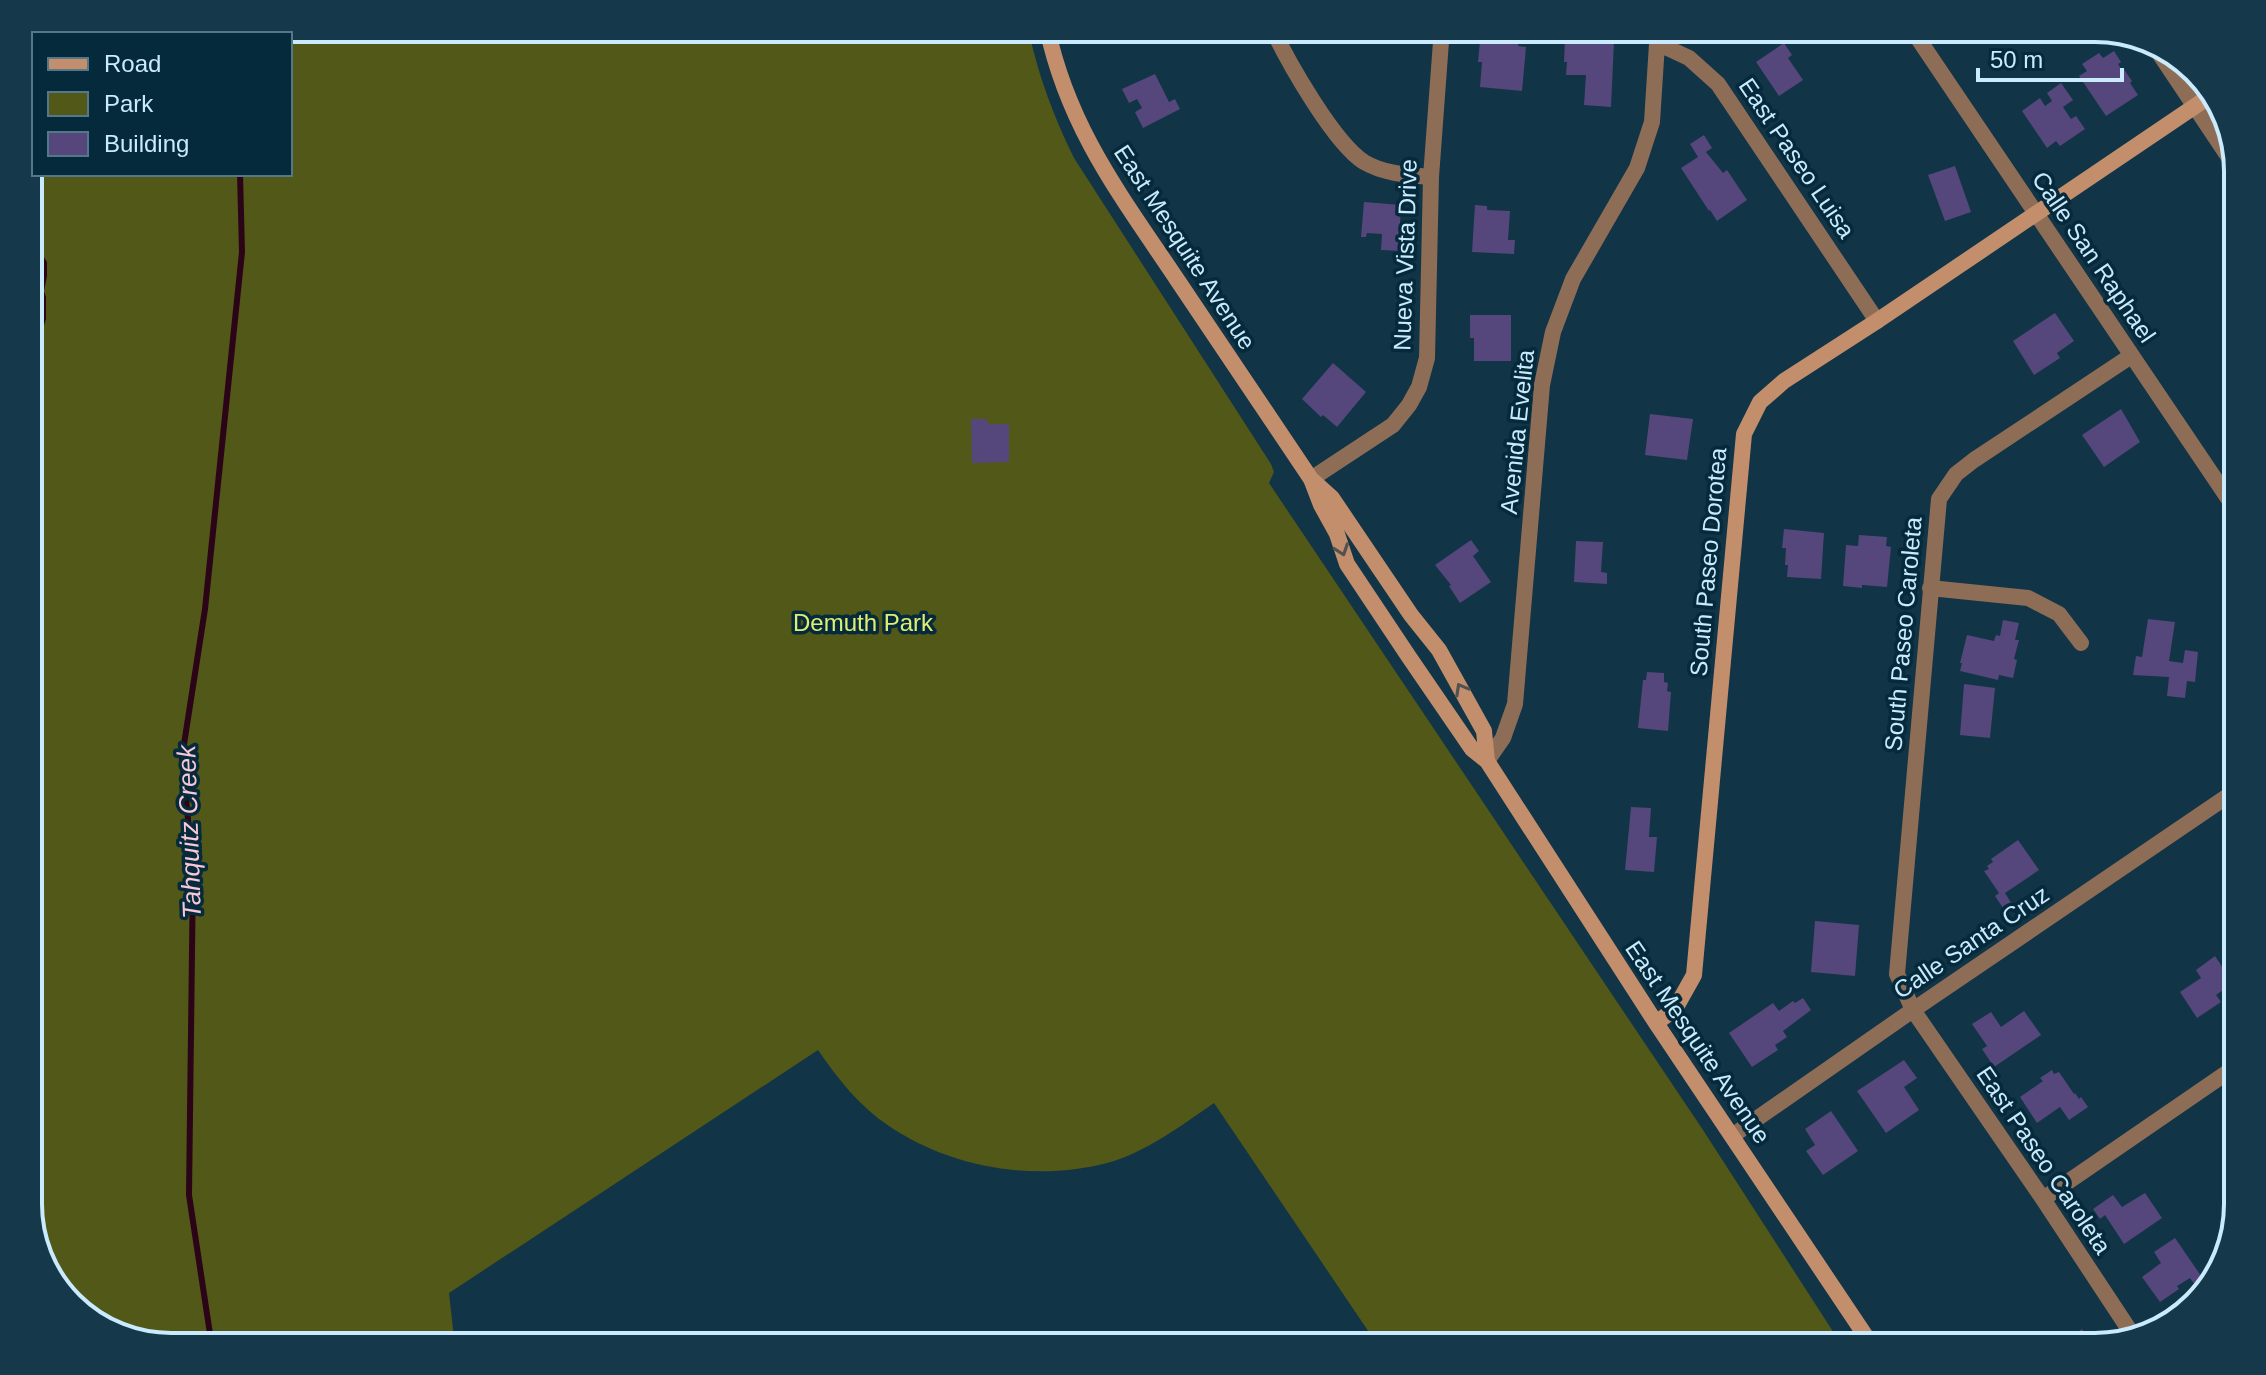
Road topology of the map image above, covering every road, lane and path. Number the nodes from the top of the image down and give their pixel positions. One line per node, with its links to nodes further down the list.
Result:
1 (1050, 42): 15 (street, East Mesquite Avenue)
2 (1279, 42): 11 (street)
3 (1441, 42): 11 (street, Nueva Vista Drive)
4 (1658, 42): 19 (street, Avenida Evelita)
5 (1666, 42): 13 (street, East Paseo Luisa)
6 (1920, 42): 12 (street, Calle San Raphael)
7 (2166, 64): 9 (street)
8 (2203, 101): 9 (street, South Paseo Dorotea)
9 (2194, 107): 10 (street); 12 (street, South Paseo Dorotea)
10 (2222, 148)
11 (1431, 177): 15 (street, Nueva Vista Drive)
12 (2036, 213): 13 (street, South Paseo Dorotea); 14 (street, Calle San Raphael)
13 (1877, 321): 22 (street, South Paseo Dorotea)
14 (2131, 356): 16 (street, Calle San Raphael); 17 (street, South Paseo Caroleta)
15 (1311, 479): 19 (street, East Mesquite Avenue, one-way to 19); 19 (street, East Mesquite Avenue, one-way to 15)
16 (2224, 492)
17 (1930, 588): 18 (street); 21 (street, South Paseo Caroleta)
18 (2081, 643)
19 (1487, 761): 22 (street, East Mesquite Avenue)
20 (2224, 799): 21 (street, Calle Santa Cruz)
21 (1913, 1010): 24 (street, Calle Santa Cruz); 25 (street, East Paseo Caroleta)
22 (1656, 1023): 24 (street, East Mesquite Avenue)
23 (2224, 1075): 25 (street)
24 (1732, 1136): 27 (street, East Mesquite Avenue)
25 (2043, 1199): 26 (street, East Paseo Caroleta)
26 (2129, 1329)
27 (1864, 1333)

